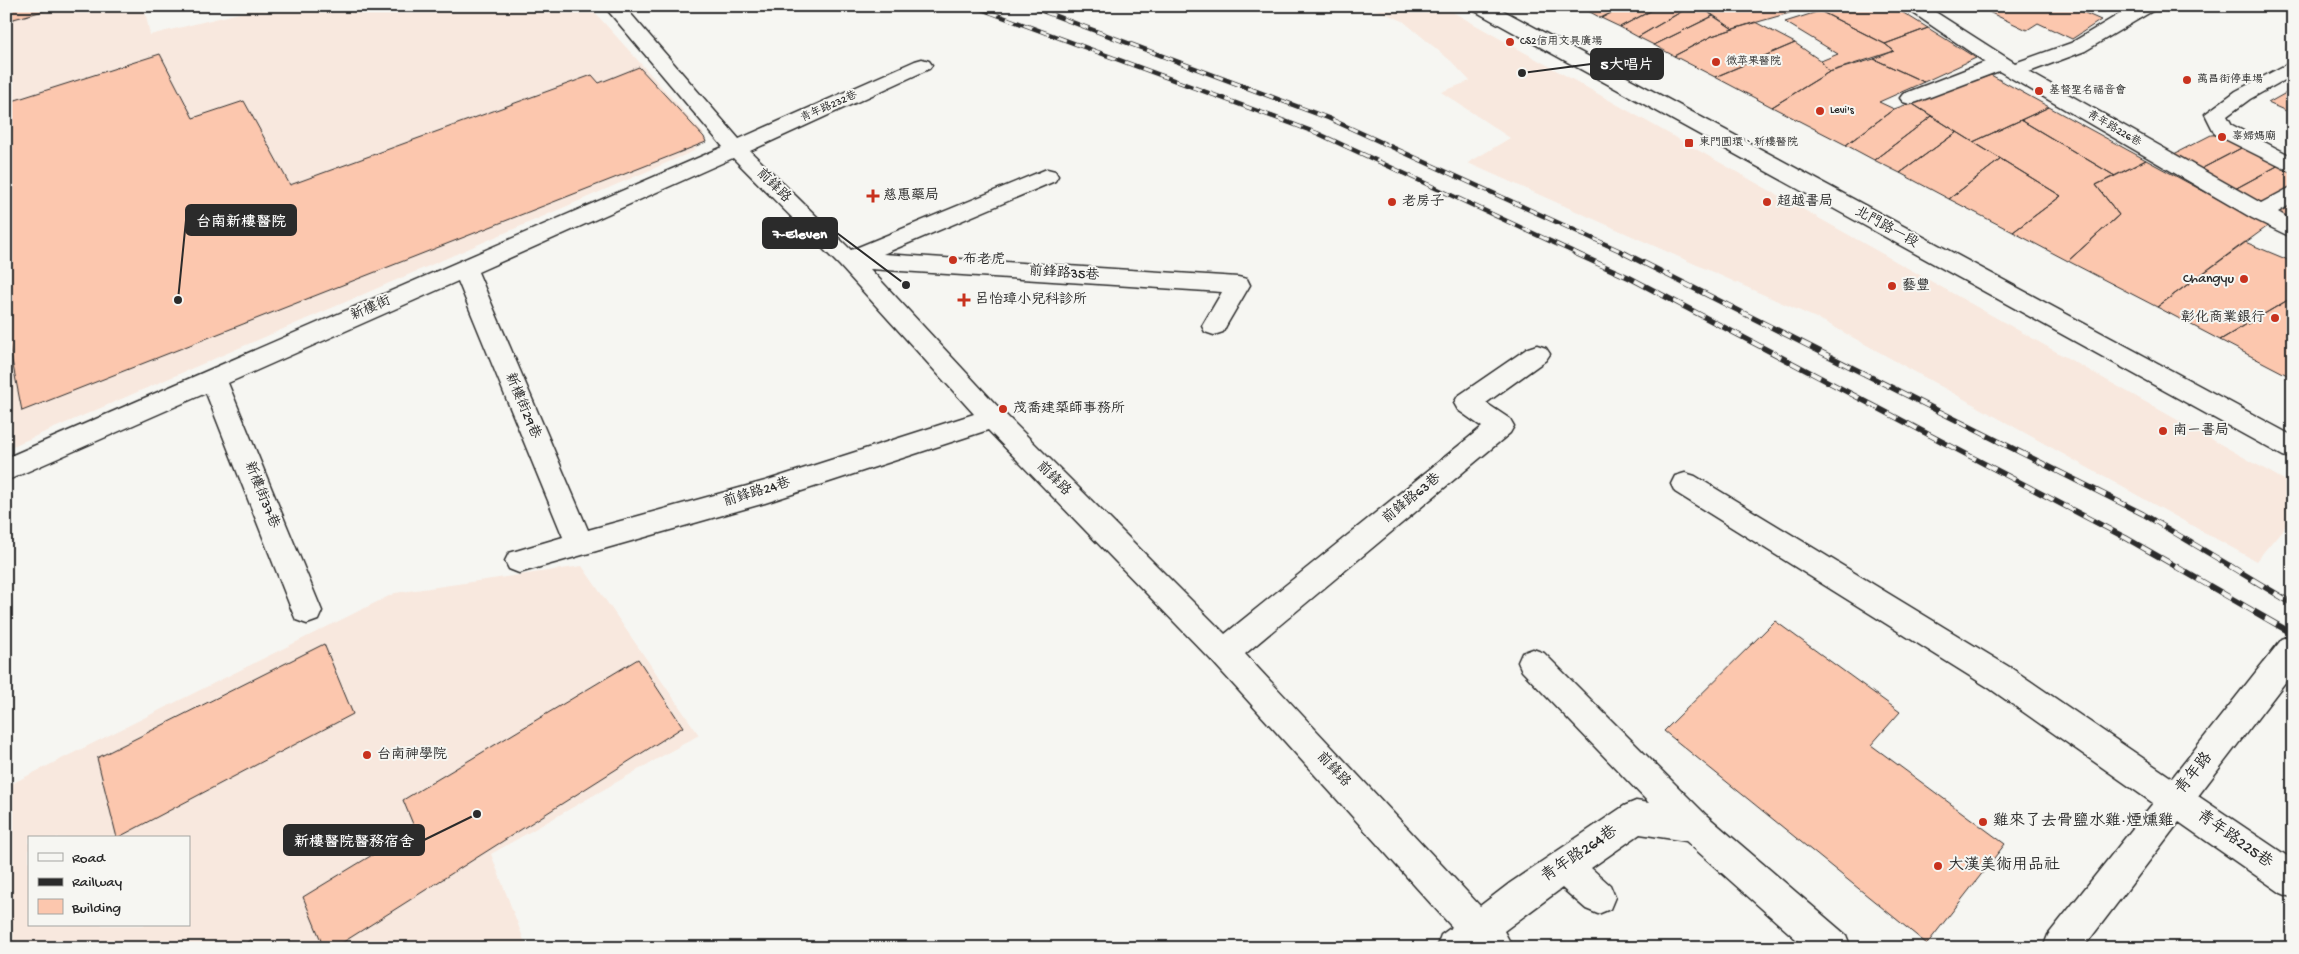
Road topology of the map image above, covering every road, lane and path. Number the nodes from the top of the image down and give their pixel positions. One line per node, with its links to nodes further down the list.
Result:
1 (613, 6): 9 (street, 前鋒路)
2 (1480, 6): 21 (street, 北門路一段)
3 (1912, 6): 6 (street, 青年路226巷)
4 (2147, 6): 6 (street)
5 (922, 65): 9 (street, 青年路232巷)
6 (2007, 67): 8 (street); 13 (street, 青年路226巷)
7 (2293, 67): 10 (street)
8 (1910, 98)
9 (736, 149): 15 (street, 前鋒路); 16 (street, 新樓街)
10 (2293, 166)
11 (1047, 176): 15 (street)
12 (2293, 193): 13 (street)
13 (2260, 212): 14 (street, 青年路226巷)
14 (2293, 231)
15 (848, 260): 17 (street, 前鋒路35巷); 20 (street, 前鋒路)
16 (465, 268): 19 (street, 新樓街); 24 (street, 新樓街29巷)
17 (1214, 326)
18 (1537, 354): 28 (street, 前鋒路63巷)
19 (214, 379): 22 (street, 新樓街); 26 (street, 新樓街37巷)
20 (993, 418): 24 (street, 前鋒路24巷); 28 (street, 前鋒路)
21 (2293, 449)
22 (6, 470)
23 (1685, 484): 30 (street, 青年路225巷)
24 (580, 544): 25 (street, 前鋒路24巷)
25 (519, 561)
26 (307, 611)
27 (2293, 648): 30 (street, 青年路)
28 (1224, 653): 35 (street, 前鋒路)
29 (1533, 662): 31 (street)
30 (2175, 799): 33 (street, 青年路225巷); 37 (street, 青年路)
31 (1694, 826): 32 (street, 青年路264巷); 36 (street)
32 (1564, 866): 34 (street); 35 (street, 青年路264巷)
33 (2293, 881)
34 (1598, 897)
35 (1476, 941)
36 (1833, 948)
37 (2061, 948)

